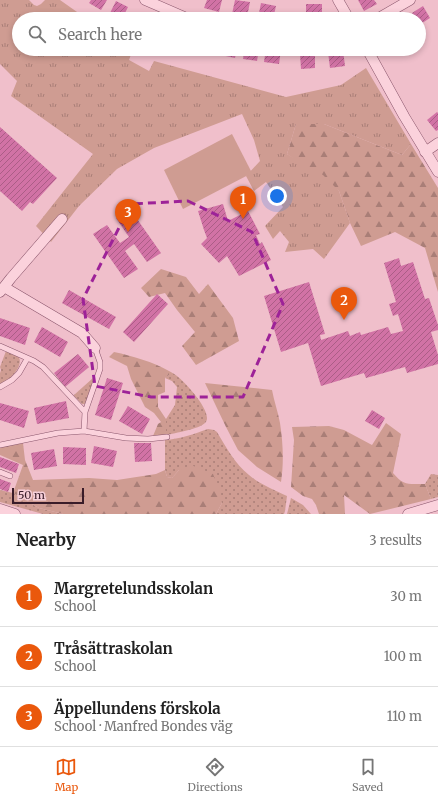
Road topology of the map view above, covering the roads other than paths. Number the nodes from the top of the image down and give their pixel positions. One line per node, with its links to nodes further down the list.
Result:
1 (145, 0): 4 (street)
2 (338, 0): 5 (street)
3 (410, 0): 6 (street)
4 (173, 12)
5 (345, 12)
6 (389, 12)
7 (370, 56): 9 (street)
8 (438, 143): 9 (street)
9 (425, 152): 10 (street)
10 (438, 172)
11 (62, 219): 12 (street)
12 (2, 290): 14 (street)
13 (0, 346): 15 (lane)
14 (95, 348): 17 (lane)
15 (27, 358): 16 (lane); 17 (lane)
16 (0, 386)
17 (85, 412): 18 (lane)
18 (84, 431): 19 (lane); 20 (lane)
19 (167, 437)
20 (0, 445)
21 (0, 472): 22 (lane)
22 (10, 476)
23 (438, 505): 26 (street)
24 (0, 509): 25 (street)
25 (16, 514)
26 (408, 514)

